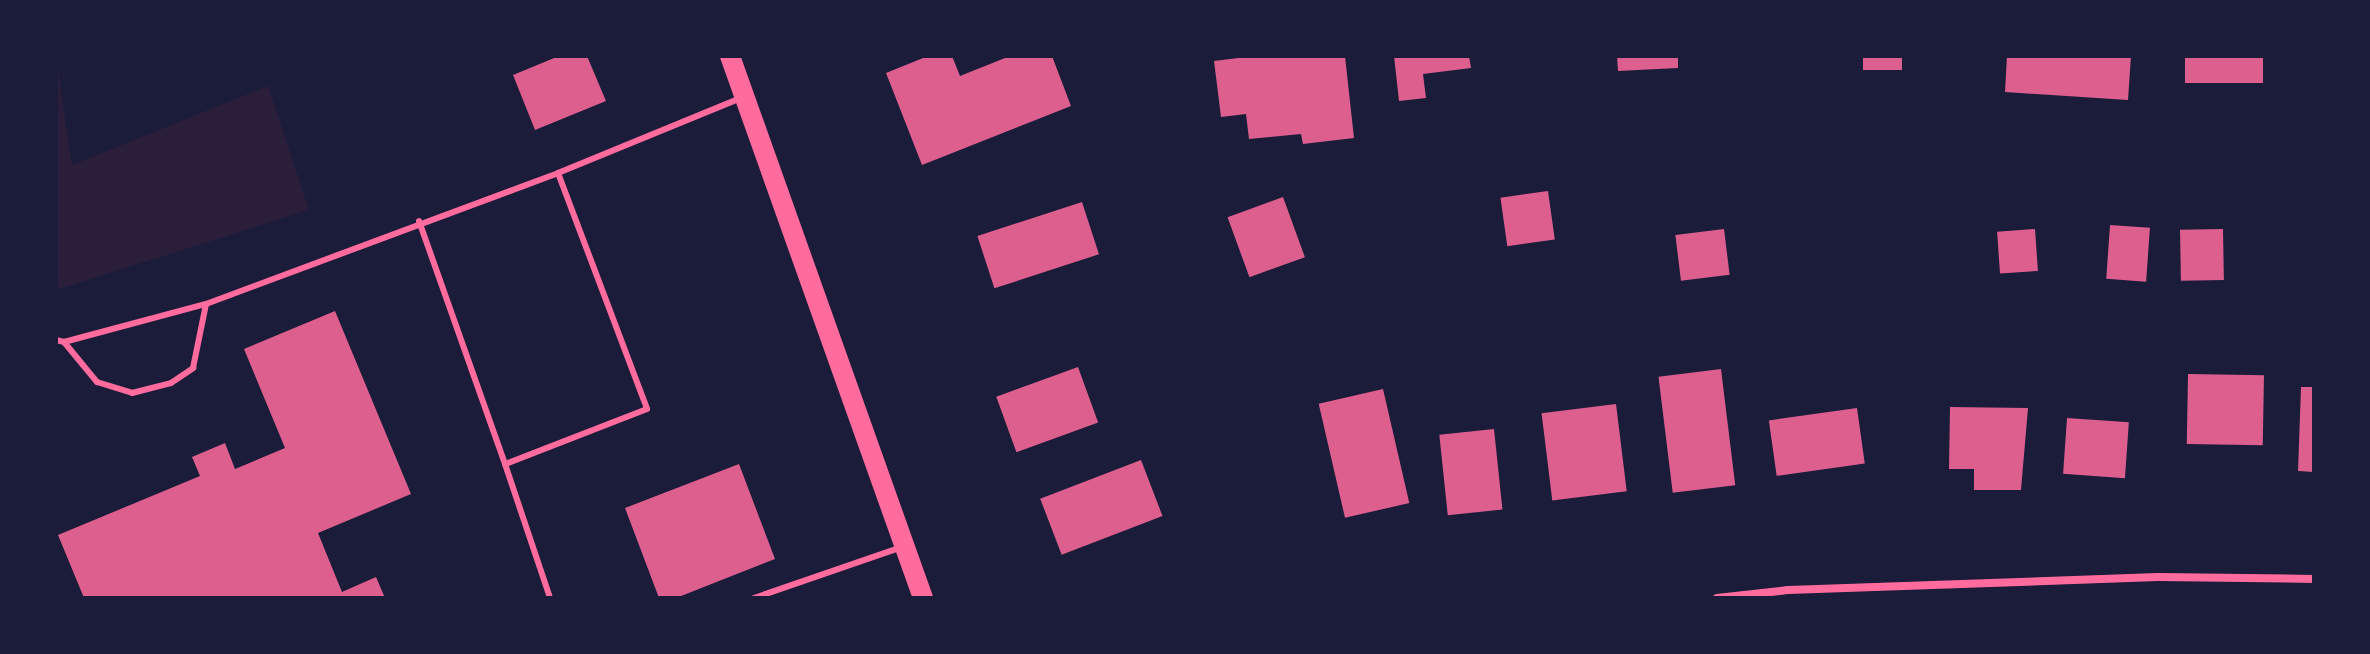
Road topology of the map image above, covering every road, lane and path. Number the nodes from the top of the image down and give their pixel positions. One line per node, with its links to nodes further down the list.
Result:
1 (730, 56): 2 (main road)
2 (744, 96): 3 (lane); 9 (main road)
3 (558, 173): 4 (lane); 8 (lane)
4 (419, 221): 5 (lane); 8 (lane)
5 (206, 304): 7 (lane); 7 (lane)
6 (56, 340): 7 (lane)
7 (64, 342)
8 (505, 464): 11 (lane)
9 (904, 546): 12 (lane); 13 (main road)
10 (2314, 579): 14 (street)
11 (550, 598)
12 (754, 598)
13 (923, 598)
14 (1717, 598)

